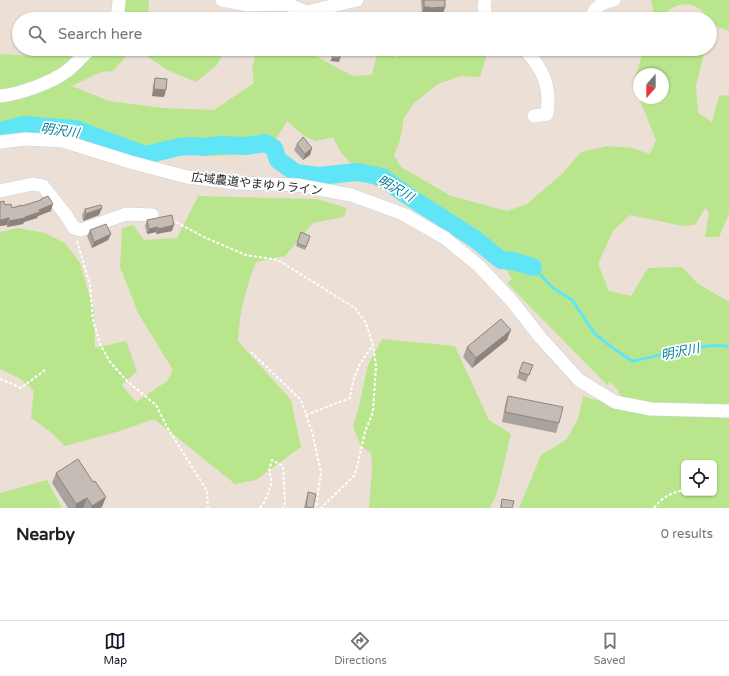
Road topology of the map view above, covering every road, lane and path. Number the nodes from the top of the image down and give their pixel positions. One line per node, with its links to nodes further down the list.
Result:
1 (119, 0): 6 (street)
2 (222, 0): 7 (street)
3 (357, 0): 7 (street)
4 (485, 0): 8 (street)
5 (614, 0): 9 (street)
6 (118, 12)
7 (307, 12)
8 (485, 12)
9 (594, 12)
10 (83, 56): 12 (street)
11 (531, 56): 13 (street)
12 (0, 96)
13 (534, 116)
14 (0, 142): 23 (street, 広域農道やまゆりライン)
15 (0, 191): 18 (street)
16 (152, 215): 18 (street)
17 (169, 219): 19 (path)
18 (74, 228): 26 (path)
19 (373, 345): 24 (path); 30 (path)
20 (251, 352): 24 (path)
21 (45, 370): 22 (path)
22 (0, 379)
23 (729, 411)
24 (306, 415): 29 (path)
25 (681, 491): 31 (path)
26 (208, 508)
27 (260, 508): 28 (path)
28 (283, 508)
29 (316, 508)
30 (322, 508)
31 (654, 508)

